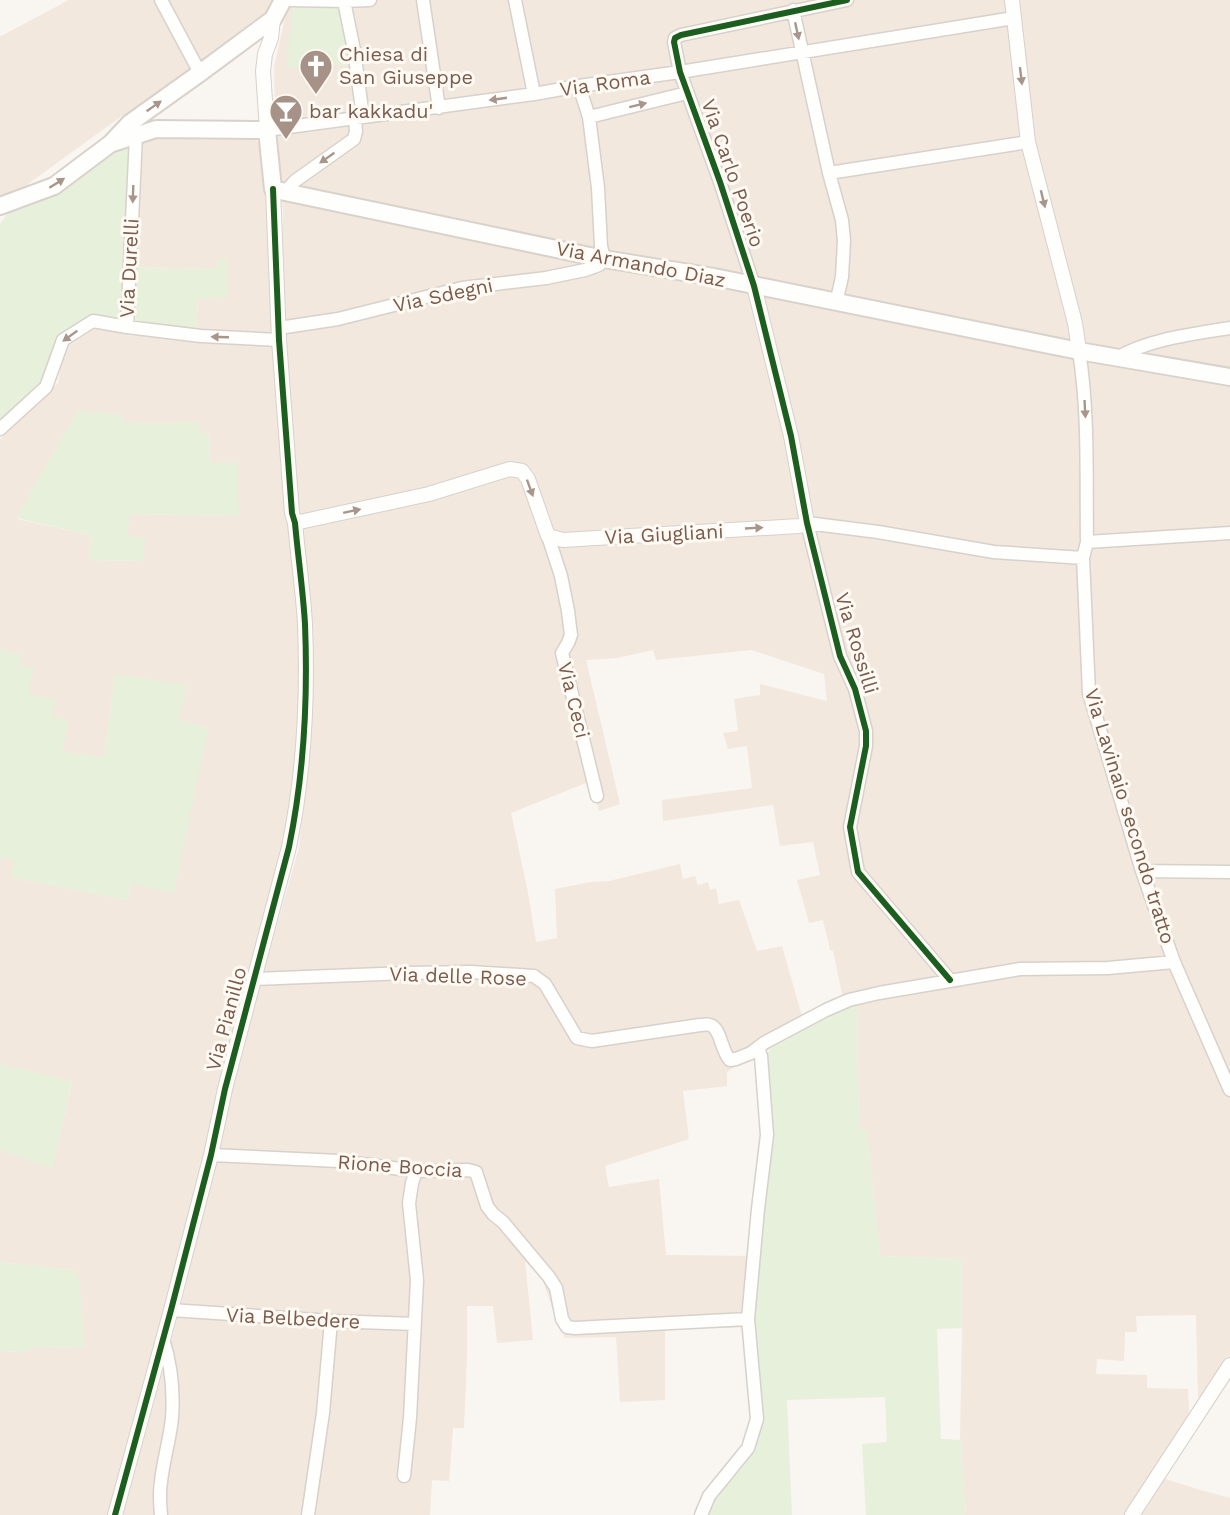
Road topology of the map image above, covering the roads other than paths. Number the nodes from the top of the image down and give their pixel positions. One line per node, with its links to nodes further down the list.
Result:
1 (161, 0): 15 (street)
2 (283, 0): 12 (main road)
3 (290, 0): 9 (street)
4 (370, 0): 9 (street)
5 (423, 0): 19 (street)
6 (515, 0): 18 (street)
7 (847, 0): 10 (street)
8 (1012, 0): 11 (street)
9 (344, 2): 21 (street)
10 (793, 10): 13 (street, one-way to 13); 14 (street, Via Carlo Poerio)
11 (1014, 18): 13 (street, Via Roma); 24 (street, one-way to 24)
12 (273, 19): 15 (main road); 22 (street)
13 (802, 52): 14 (street, Via Roma); 26 (street)
14 (680, 72): 16 (street, Via Roma); 17 (street, Via Carlo Poerio)
15 (200, 73): 25 (main road, one-way to 15)
16 (579, 86): 18 (street, Via Roma); 20 (street)
17 (687, 93): 20 (street, one-way to 17); 30 (street, Via Carlo Poerio)
18 (534, 94): 19 (street, Via Roma, one-way to 19)
19 (439, 108): 21 (street, Via Roma)
20 (589, 117): 29 (street)
21 (359, 118): 22 (street, Via Roma); 27 (street, one-way to 27)
22 (267, 130): 23 (main road); 27 (main road)
23 (136, 136): 25 (main road); 32 (street, Via Durelli, one-way to 32)
24 (1028, 142): 26 (street); 35 (street, one-way to 35)
25 (110, 144): 28 (main road, one-way to 25)
26 (829, 173): 31 (street)
27 (279, 190): 29 (main road, Via Armando Diaz); 34 (street, Via Pianillo)
28 (3, 208)
29 (604, 259): 30 (main road, Via Armando Diaz); 34 (street, Via Sdegni)
30 (754, 286): 31 (main road, Via Armando Diaz); 40 (street, Via Rossilli)
31 (836, 303): 35 (main road, Via Armando Diaz)
32 (128, 327): 34 (street, Via Sdegni, one-way to 32); 38 (street, Via Durelli, one-way to 38)
33 (1230, 328): 36 (street)
34 (279, 334): 39 (street, Via Pianillo)
35 (1079, 351): 36 (main road, Via Armando Diaz); 43 (street, Via Lavinaio secondo tratto, one-way to 43)
36 (1117, 357): 37 (main road, Via Armando Diaz)
37 (1230, 377)
38 (0, 429)
39 (295, 523): 42 (street, one-way to 42); 49 (street, Via Pianillo)
40 (807, 523): 42 (street, Via Giugliani, one-way to 40); 44 (street, Via Giugliani); 50 (street, Via Rossilli)
41 (1230, 533): 43 (street)
42 (548, 536): 45 (street, Via Ceci)
43 (1087, 542): 44 (street, Via Lavinaio secondo tratto)
44 (1083, 558): 46 (street, Via Lavinaio secondo tratto)
45 (597, 796)
46 (1142, 872): 47 (street); 48 (street, Via Lavinaio secondo tratto)
47 (1230, 872)
48 (1174, 962): 50 (street, Via delle Rose); 52 (street, Via Lavinaio secondo tratto)
49 (253, 979): 51 (street, Via delle Rose); 53 (street, Via Pianillo)
50 (950, 980): 51 (street, Via delle Rose)
51 (758, 1048): 56 (street)
52 (1230, 1090)
53 (211, 1155): 54 (street, Rione Boccia); 55 (street, Via Pianillo)
54 (416, 1171): 56 (street, Rione Boccia); 58 (street)
55 (171, 1310): 57 (street, Via Belbedere); 59 (street, Via Pianillo)
56 (748, 1319): 65 (street)
57 (331, 1321): 58 (street, Via Belbedere); 64 (street)
58 (415, 1324): 61 (street)
59 (163, 1339): 62 (street, Via Pianillo); 63 (street)
60 (1230, 1365): 66 (street)
61 (404, 1476)
62 (115, 1515)
63 (161, 1515)
64 (308, 1515)
65 (700, 1515)
66 (1132, 1515)

